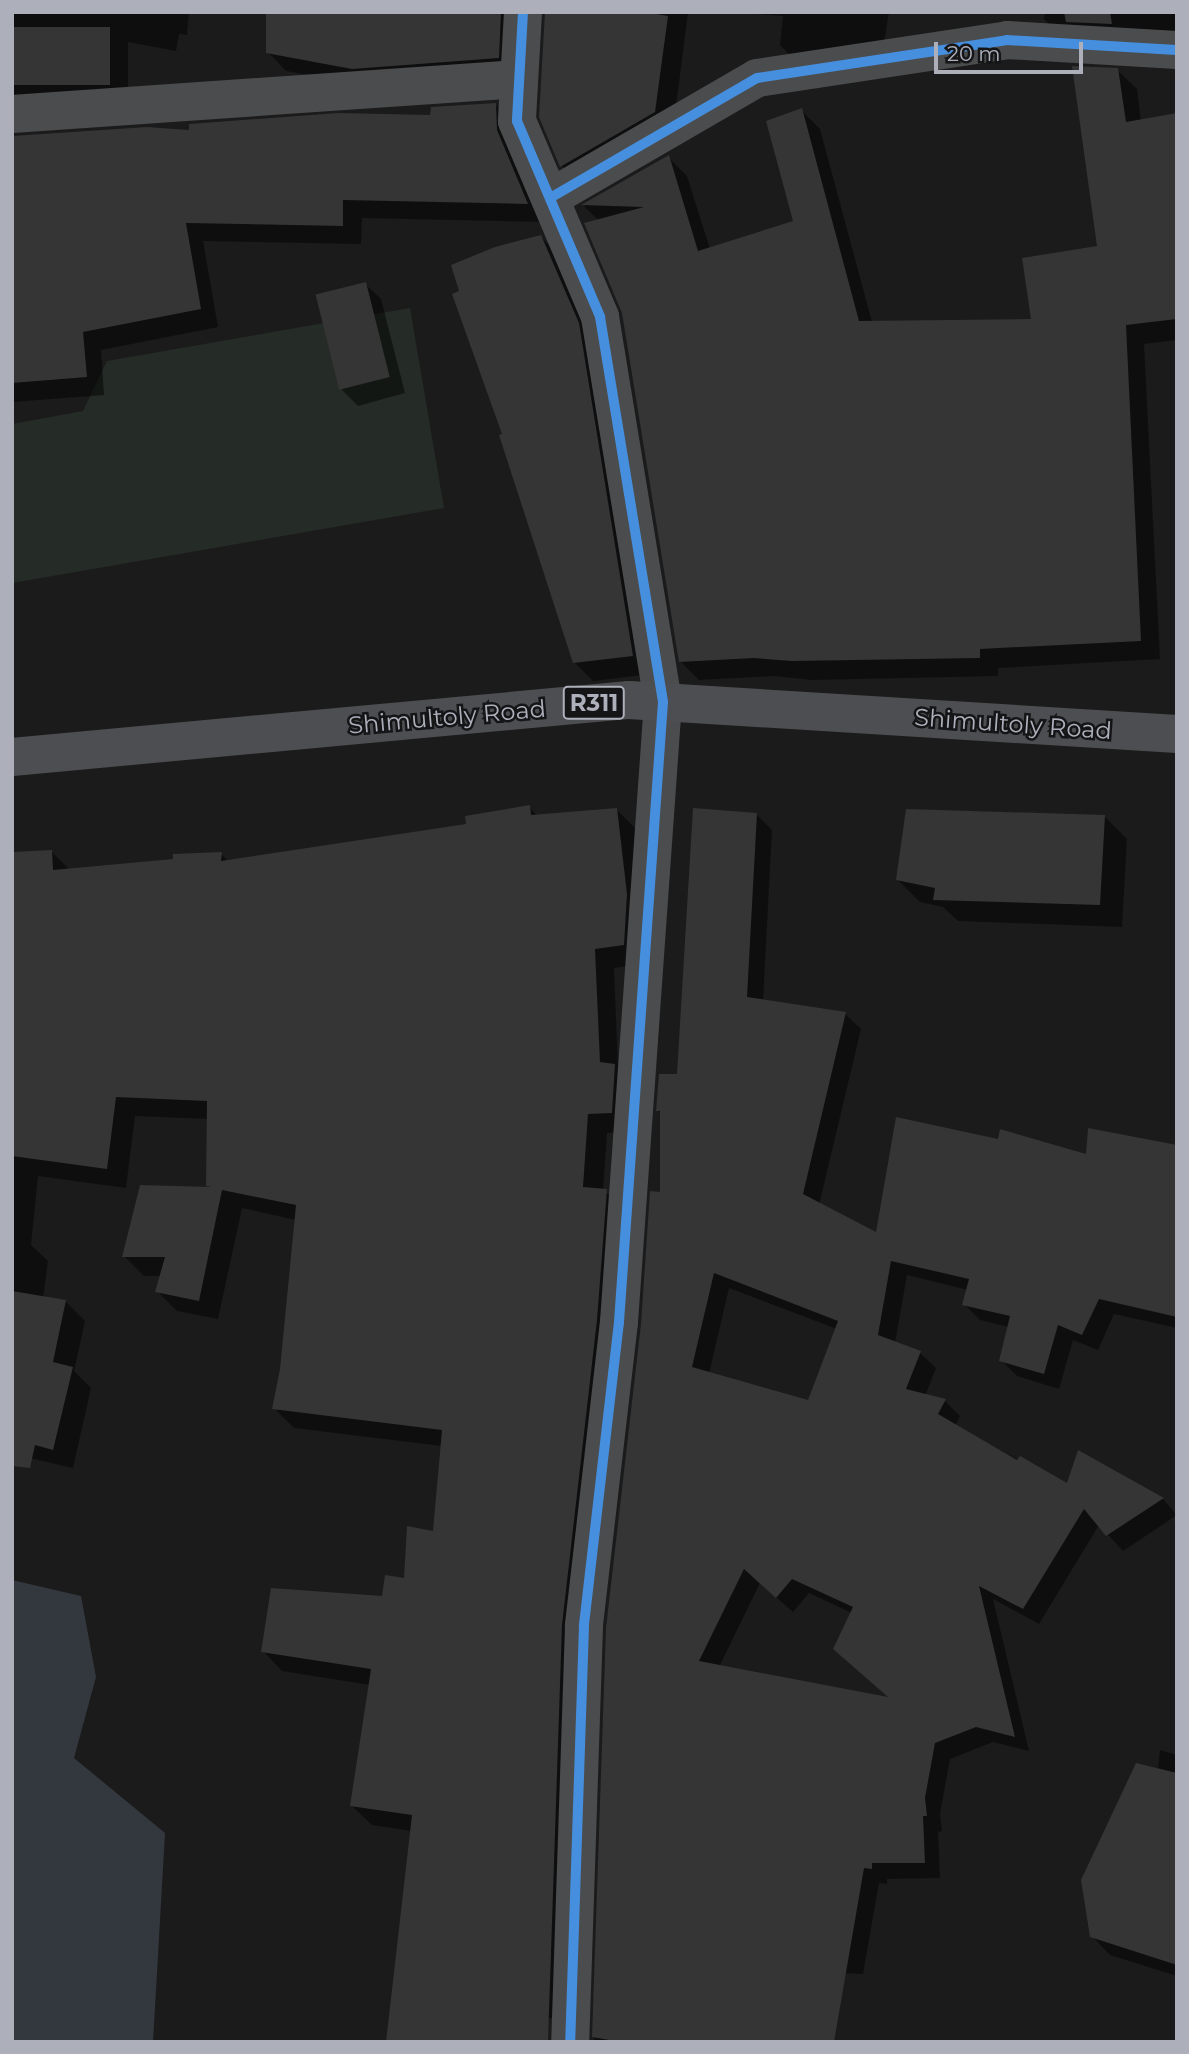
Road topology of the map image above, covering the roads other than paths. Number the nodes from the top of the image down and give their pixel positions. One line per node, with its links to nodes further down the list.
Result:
1 (523, 12): 3 (street)
2 (1177, 50): 5 (street)
3 (519, 79): 4 (street); 5 (street)
4 (12, 114)
5 (550, 198): 6 (street)
6 (663, 702): 7 (main road, Shimultoly Road / R311); 8 (main road, Shimultoly Road / R311); 9 (street)
7 (1177, 734)
8 (12, 757)
9 (570, 2042)

